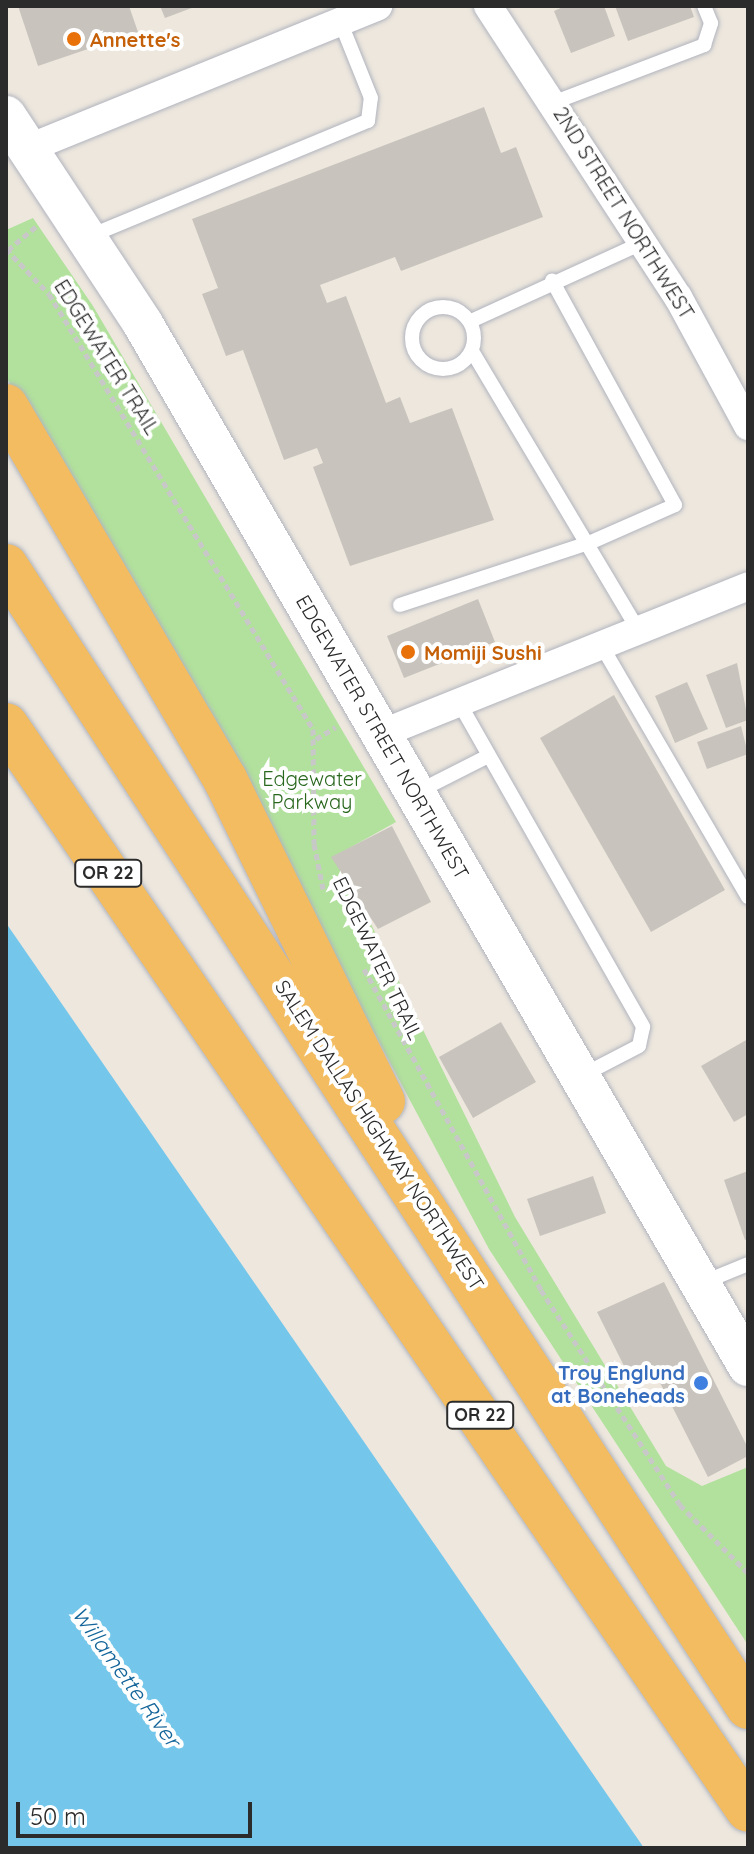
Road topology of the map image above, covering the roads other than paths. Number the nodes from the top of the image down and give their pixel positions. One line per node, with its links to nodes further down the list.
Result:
1 (378, 6): 4 (street)
2 (488, 6): 5 (street, 2ND STREET NORTHWEST)
3 (704, 6): 5 (lane)
4 (340, 21): 7 (street); 8 (lane)
5 (555, 102): 9 (street, 2ND STREET NORTHWEST)
6 (6, 116): 7 (main road, EDGEWATER STREET NORTHWEST)
7 (29, 148): 8 (main road, EDGEWATER STREET NORTHWEST)
8 (86, 238): 23 (main road, EDGEWATER STREET NORTHWEST)
9 (644, 242): 10 (lane); 14 (street, 2ND STREET NORTHWEST)
10 (552, 280): 11 (lane); 15 (lane)
11 (471, 321): 12 (lane); 12 (lane)
12 (472, 351): 15 (lane)
13 (6, 406): 28 (highway)
14 (748, 426)
15 (589, 543): 18 (lane); 19 (lane)
16 (6, 566): 28 (highway, SALEM DALLAS HIGHWAY NORTHWEST)
17 (748, 586): 19 (street)
18 (400, 605)
19 (637, 628): 20 (street)
20 (599, 643): 21 (street); 26 (lane)
21 (456, 699): 23 (street); 24 (lane)
22 (6, 725): 33 (highway, OR 22)
23 (383, 733): 25 (main road, EDGEWATER STREET NORTHWEST)
24 (488, 756): 25 (lane); 27 (lane)
25 (417, 793): 27 (main road, EDGEWATER STREET NORTHWEST)
26 (748, 897)
27 (579, 1077): 30 (main road, EDGEWATER STREET NORTHWEST)
28 (432, 1213): 32 (highway, SALEM DALLAS HIGHWAY NORTHWEST)
29 (748, 1264): 30 (lane)
30 (700, 1283): 31 (main road, EDGEWATER STREET NORTHWEST)
31 (748, 1366)
32 (748, 1707)
33 (748, 1810)

